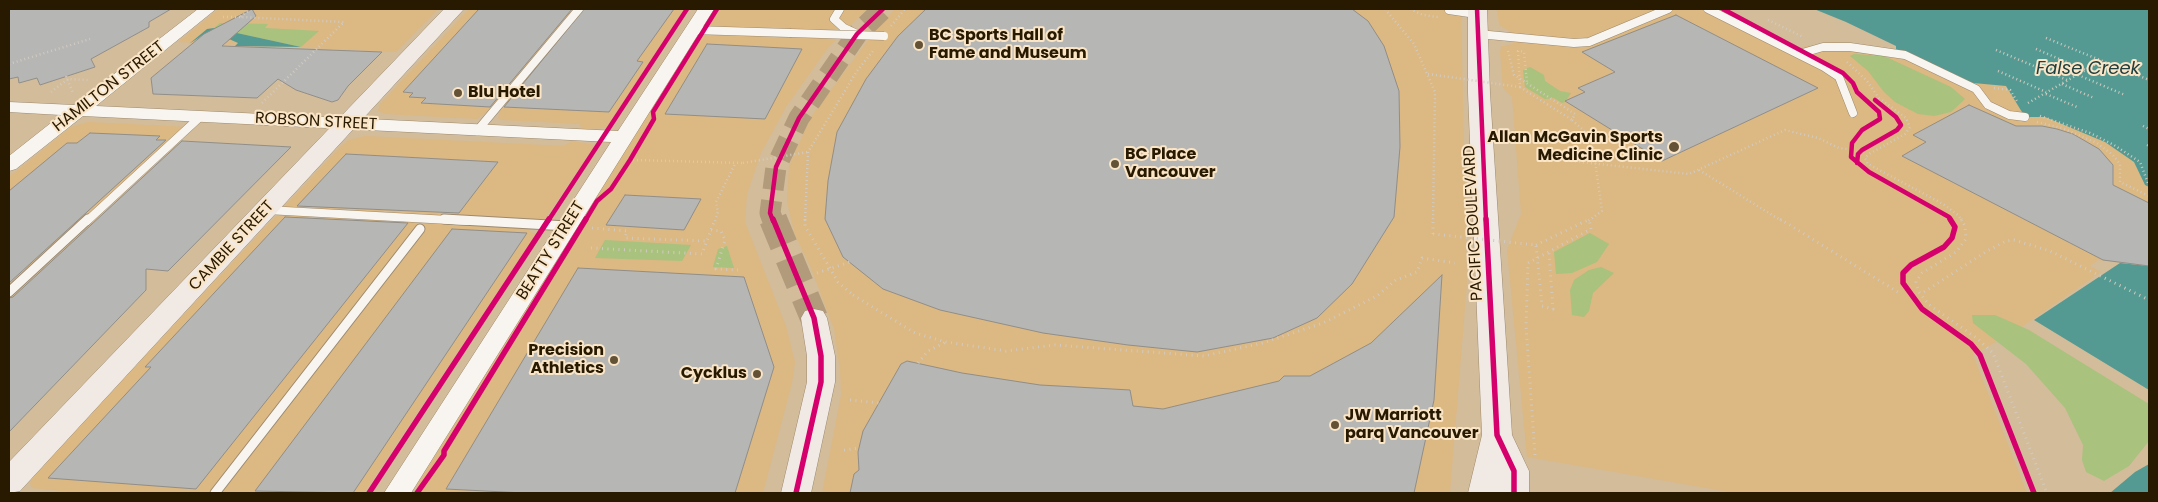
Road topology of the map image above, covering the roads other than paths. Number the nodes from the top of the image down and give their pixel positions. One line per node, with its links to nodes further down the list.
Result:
1 (454, 9): 19 (main road, CAMBIE STREET)
2 (579, 9): 20 (lane)
3 (706, 9): 10 (street, BEATTY STREET)
4 (840, 9): 11 (lane)
5 (1668, 9): 9 (lane)
6 (1708, 9): 13 (lane)
7 (1449, 10): 9 (lane)
8 (215, 13): 14 (street, HAMILTON STREET)
9 (1476, 19): 28 (main road, PACIFIC BOULEVARD)
10 (692, 30): 12 (lane, bridge); 21 (street, BEATTY STREET)
11 (857, 34)
12 (884, 36)
13 (1799, 54): 16 (lane); 17 (lane)
14 (77, 103): 15 (street, ROBSON STREET); 18 (street, ROBSON STREET); 22 (street, HAMILTON STREET)
15 (9, 107)
16 (1853, 113)
17 (2029, 116)
18 (200, 117): 19 (street, ROBSON STREET); 26 (lane)
19 (347, 123): 20 (street, ROBSON STREET); 23 (main road, CAMBIE STREET)
20 (477, 131): 21 (street, ROBSON STREET)
21 (630, 142): 24 (street, BEATTY STREET)
22 (9, 165)
23 (266, 210): 24 (lane); 29 (main road, CAMBIE STREET)
24 (567, 226): 31 (street, BEATTY STREET)
25 (420, 230): 30 (lane)
26 (9, 292)
27 (814, 318): 32 (main road)
28 (1498, 435): 33 (main road, PACIFIC BOULEVARD); 34 (main road)
29 (9, 482)
30 (215, 493)
31 (397, 493)
32 (796, 493)
33 (1483, 493)
34 (1514, 493)

